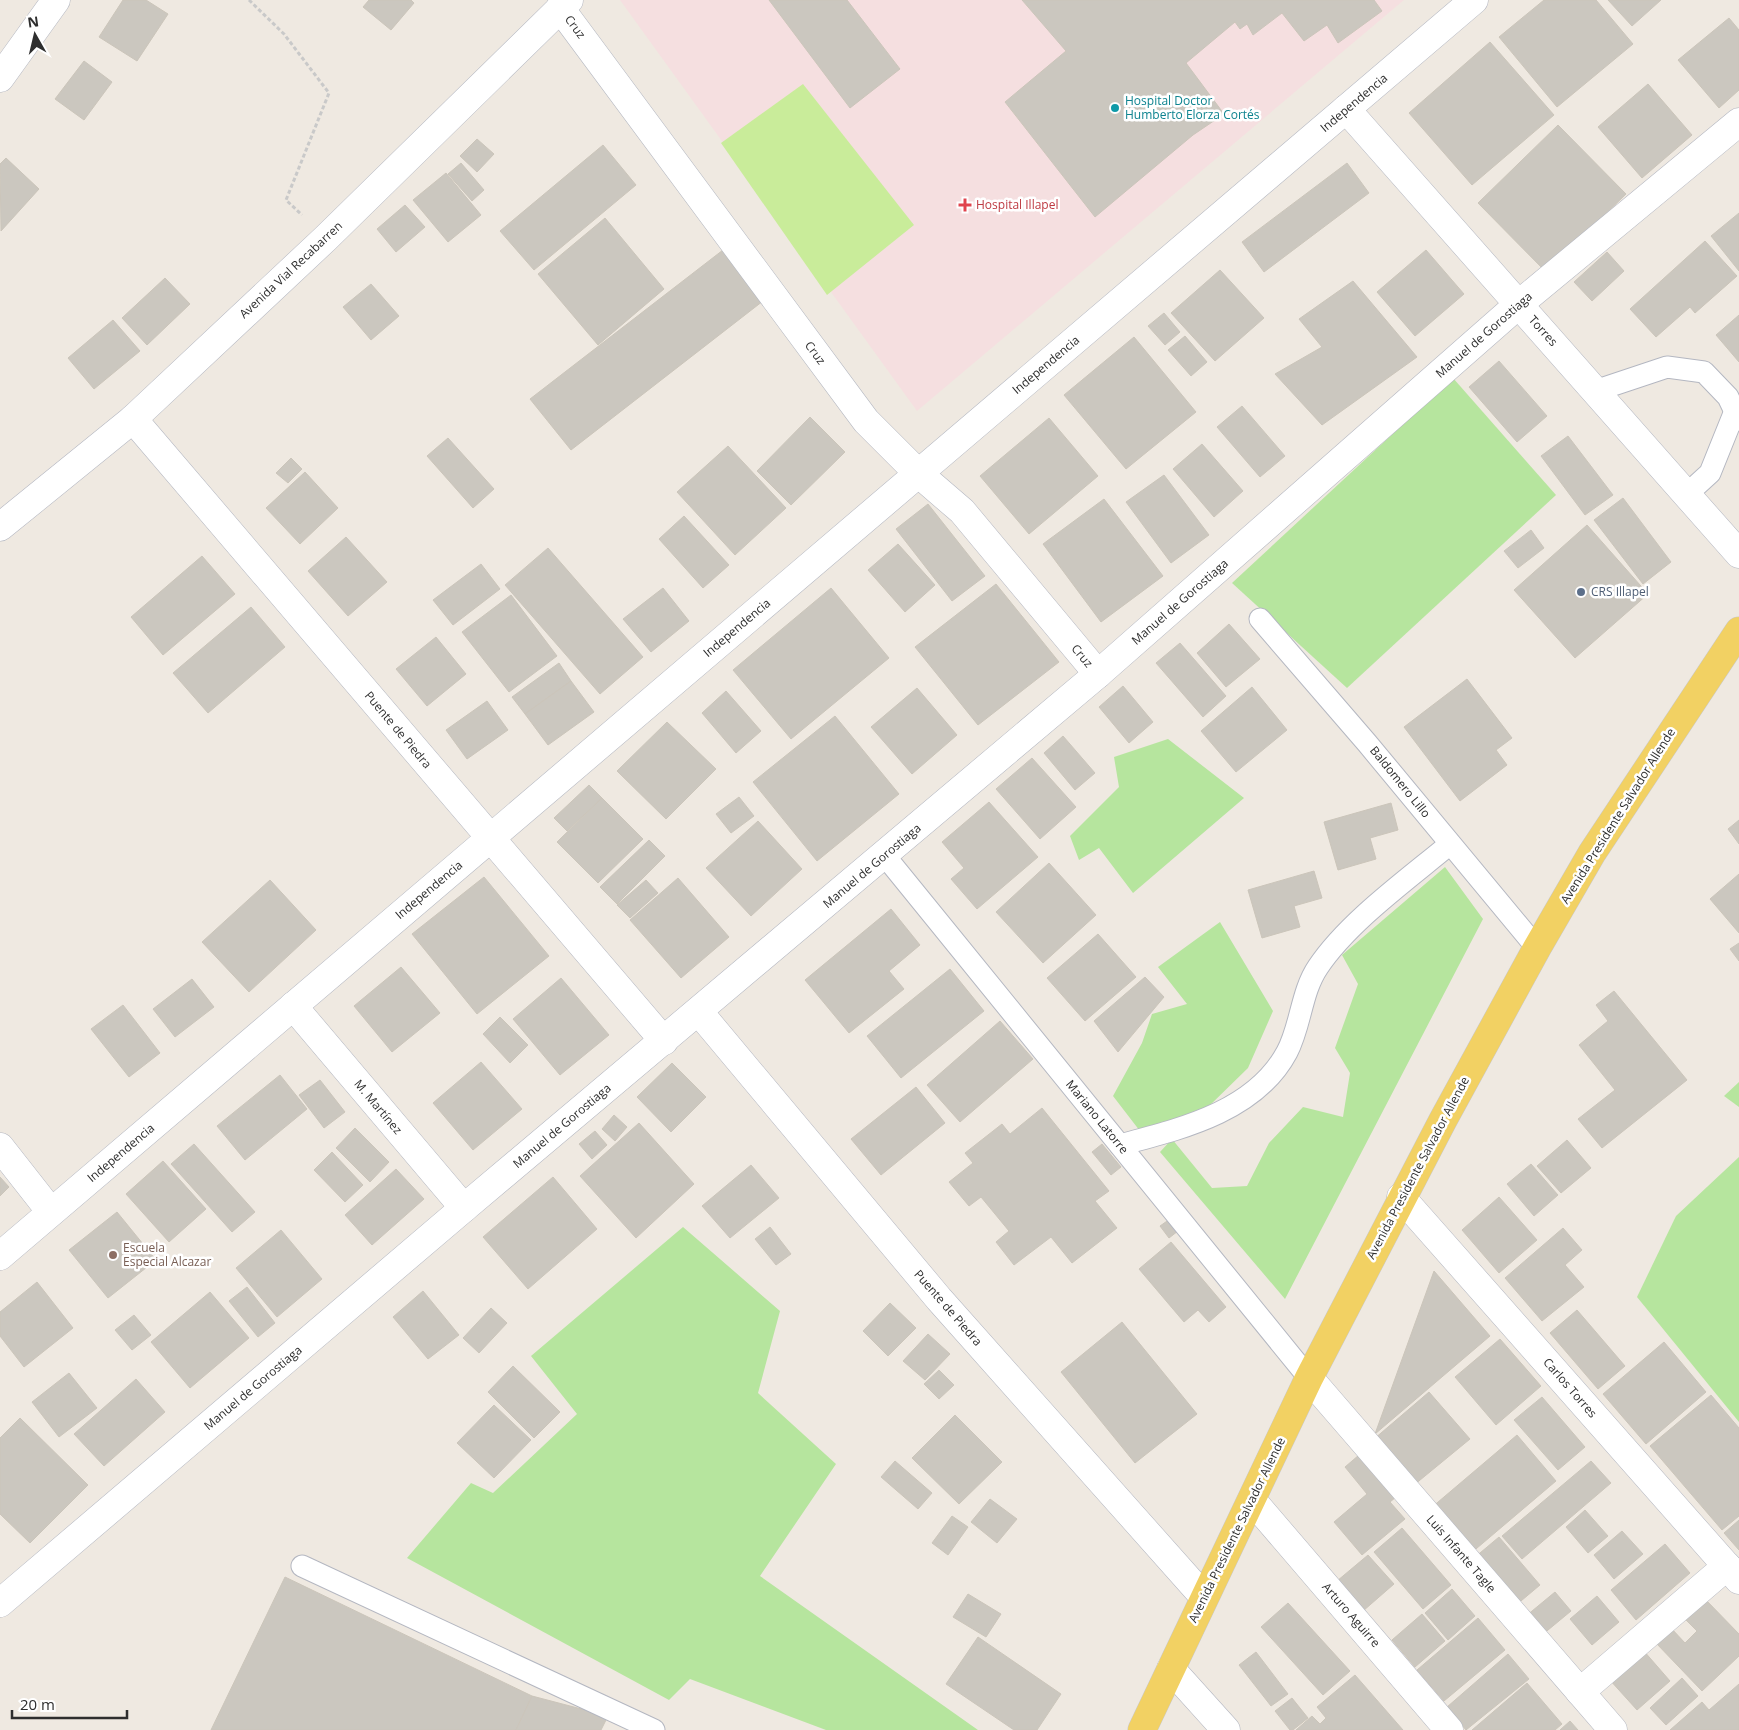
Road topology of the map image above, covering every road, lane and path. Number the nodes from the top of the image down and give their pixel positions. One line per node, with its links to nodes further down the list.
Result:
1 (56, 0): 5 (street)
2 (249, 0): 8 (path)
3 (1474, 0): 6 (street, Independencia)
4 (565, 4): 8 (street, Avenida Vial Recabarren); 13 (street, Cruz)
5 (0, 78)
6 (1346, 109): 9 (street, Torres); 13 (street, Independencia)
7 (1739, 122): 9 (street, Manuel de Gorostiaga)
8 (326, 238): 12 (street, Avenida Vial Recabarren)
9 (1519, 304): 10 (street, Torres); 19 (street, Manuel de Gorostiaga)
10 (1595, 391): 11 (lane); 14 (street, Torres)
11 (1735, 404): 14 (lane)
12 (133, 419): 15 (street, Avenida Vial Recabarren); 20 (street, Puente de Piedra)
13 (919, 474): 19 (street, Cruz); 20 (street, Independencia)
14 (1687, 494): 16 (street, Torres)
15 (0, 527)
16 (1739, 554)
17 (1260, 619): 21 (lane, Baldomero Lillo)
18 (1739, 631): 23 (main road, Avenida Presidente Salvador Allende)
19 (1098, 674): 22 (street, Manuel de Gorostiaga)
20 (490, 838): 24 (street, Independencia); 26 (street, Puente de Piedra)
21 (1450, 844): 23 (lane, Baldomero Lillo); 27 (lane)
22 (885, 856): 25 (street, Manuel de Gorostiaga); 27 (lane, Mariano Latorre)
23 (1536, 948): 29 (main road, Avenida Presidente Salvador Allende)
24 (293, 1006): 30 (street, M. Martínez); 31 (street, Independencia)
25 (699, 1012): 26 (street, Manuel de Gorostiaga); 38 (street, Puente de Piedra)
26 (664, 1041): 30 (street, Manuel de Gorostiaga)
27 (1120, 1145): 33 (lane, Mariano Latorre)
28 (0, 1147): 31 (street)
29 (1401, 1197): 33 (main road, Avenida Presidente Salvador Allende); 36 (street, Carlos Torres)
30 (464, 1208): 37 (street, Manuel de Gorostiaga)
31 (51, 1212): 32 (street, Independencia)
32 (0, 1256)
33 (1310, 1378): 34 (main road, Avenida Presidente Salvador Allende); 40 (street, Luis Infante Tagle)
34 (1252, 1500): 38 (main road, Avenida Presidente Salvador Allende); 44 (street, Arturo Aguirre)
35 (302, 1566): 41 (lane)
36 (1733, 1573): 40 (street)
37 (4, 1592)
38 (1204, 1597): 39 (main road, Avenida Presidente Salvador Allende)
39 (1171, 1669): 42 (main road, Avenida Presidente Salvador Allende); 43 (street)
40 (1580, 1692): 45 (street, Luis Infante Tagle)
41 (654, 1730)
42 (1142, 1730)
43 (1226, 1730)
44 (1449, 1730)
45 (1613, 1730)

